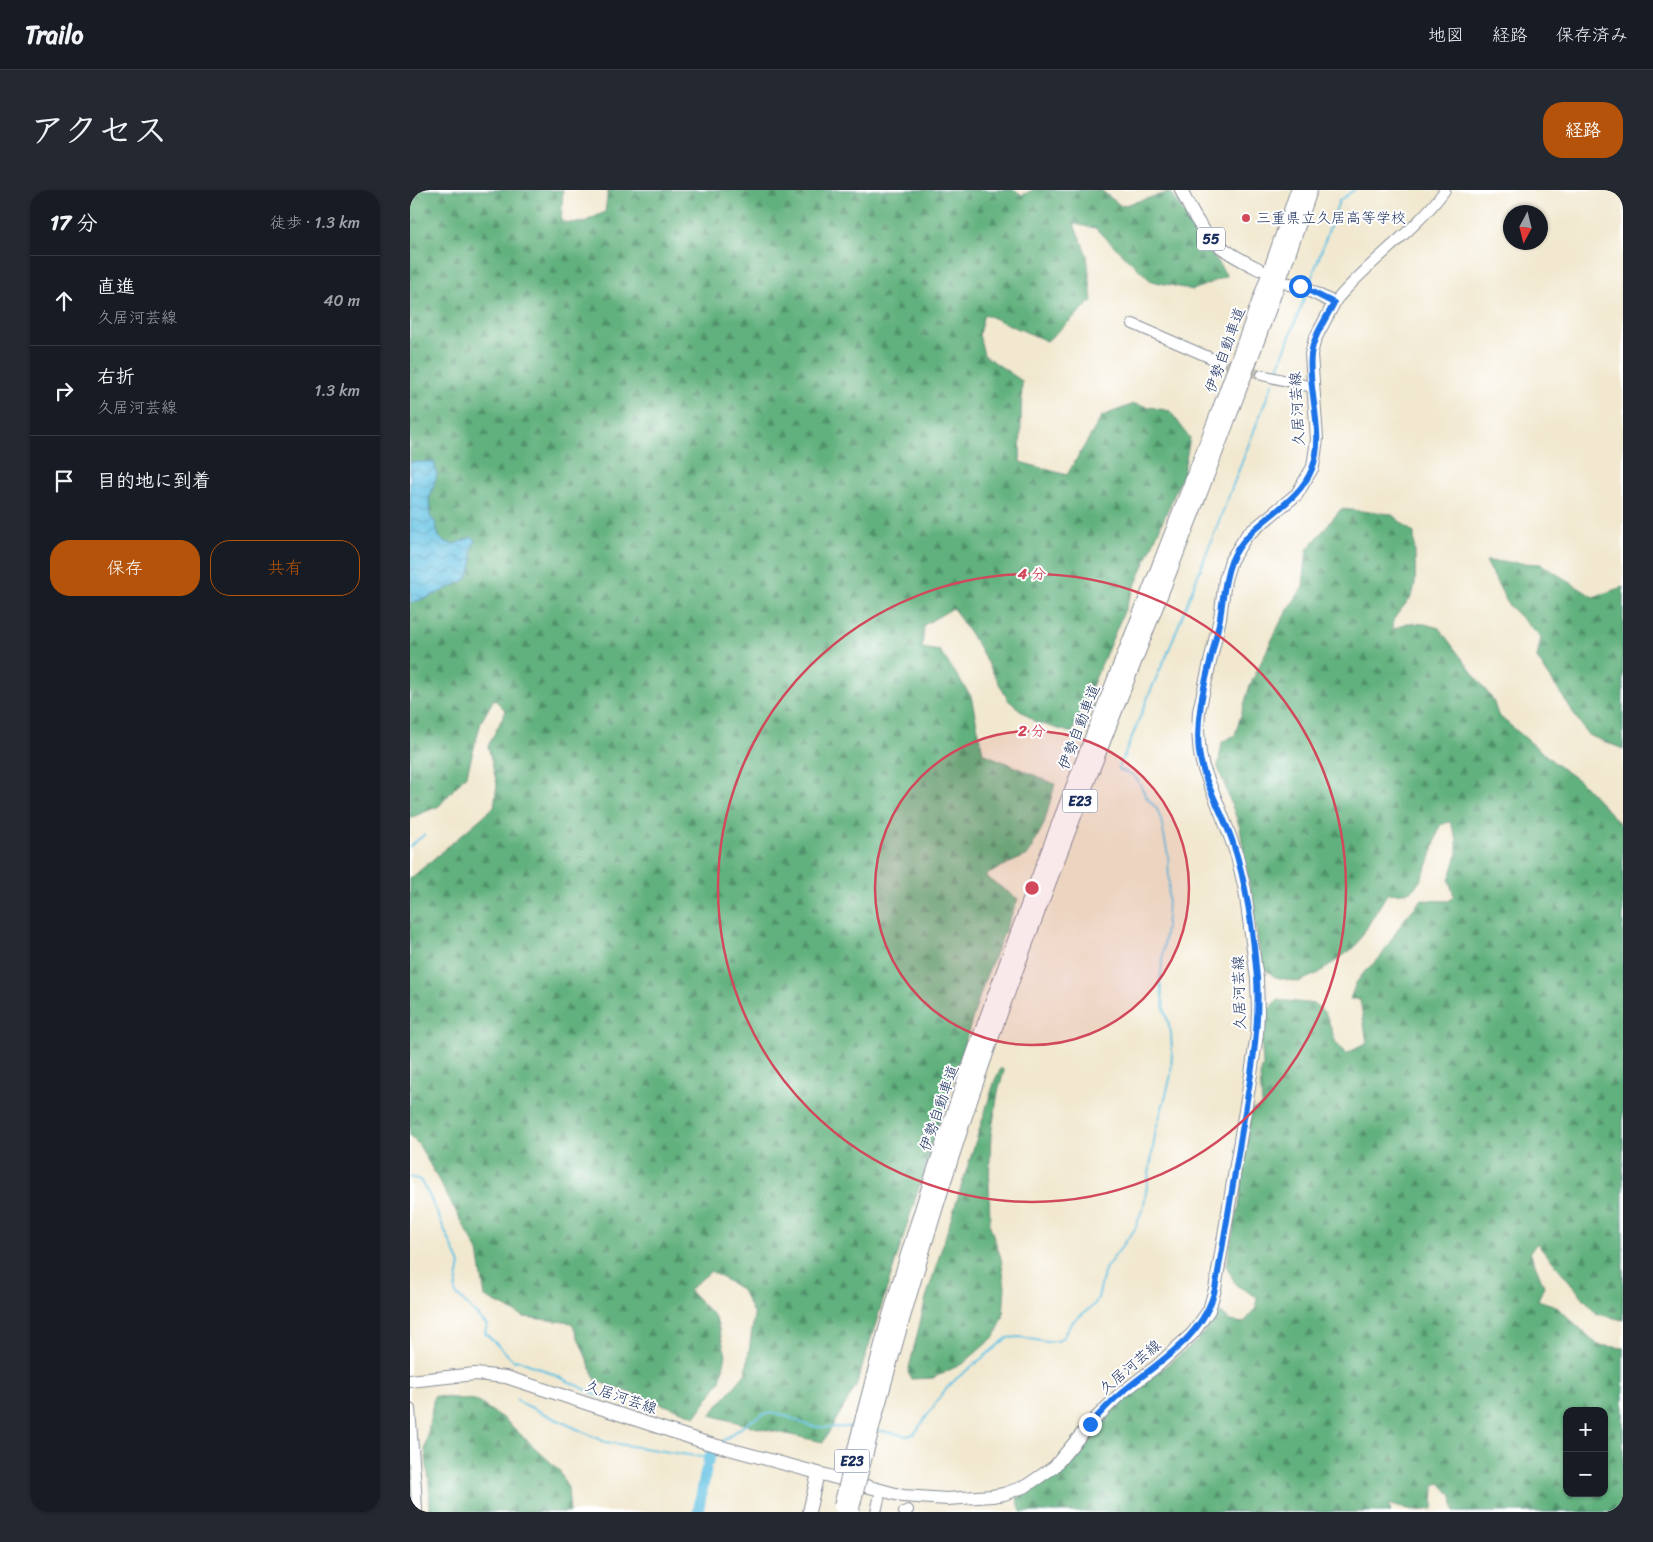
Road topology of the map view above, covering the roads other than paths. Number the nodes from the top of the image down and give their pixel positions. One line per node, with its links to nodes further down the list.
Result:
1 (1181, 190): 5 (main road, 55)
2 (1298, 190): 14 (highway, 伊勢自動車道 / E23)
3 (1310, 190): 14 (highway, 伊勢自動車道 / E23)
4 (1445, 190): 7 (street)
5 (1259, 269)
6 (1290, 284): 7 (main road)
7 (1334, 303): 11 (main road, 久居河芸線)
8 (1133, 324): 9 (street)
9 (1220, 362)
10 (1262, 375): 11 (street)
11 (1312, 388): 16 (main road, 久居河芸線)
12 (410, 1381): 15 (main road, 久居河芸線)
13 (410, 1409): 17 (street)
14 (869, 1418): 18 (highway, 伊勢自動車道 / E23, bridge)
15 (818, 1473): 16 (main road, 久居河芸線); 20 (main road)
16 (881, 1490): 21 (street)
17 (413, 1501): 19 (street)
18 (846, 1510)
19 (417, 1512)
20 (809, 1512)
21 (876, 1512)

